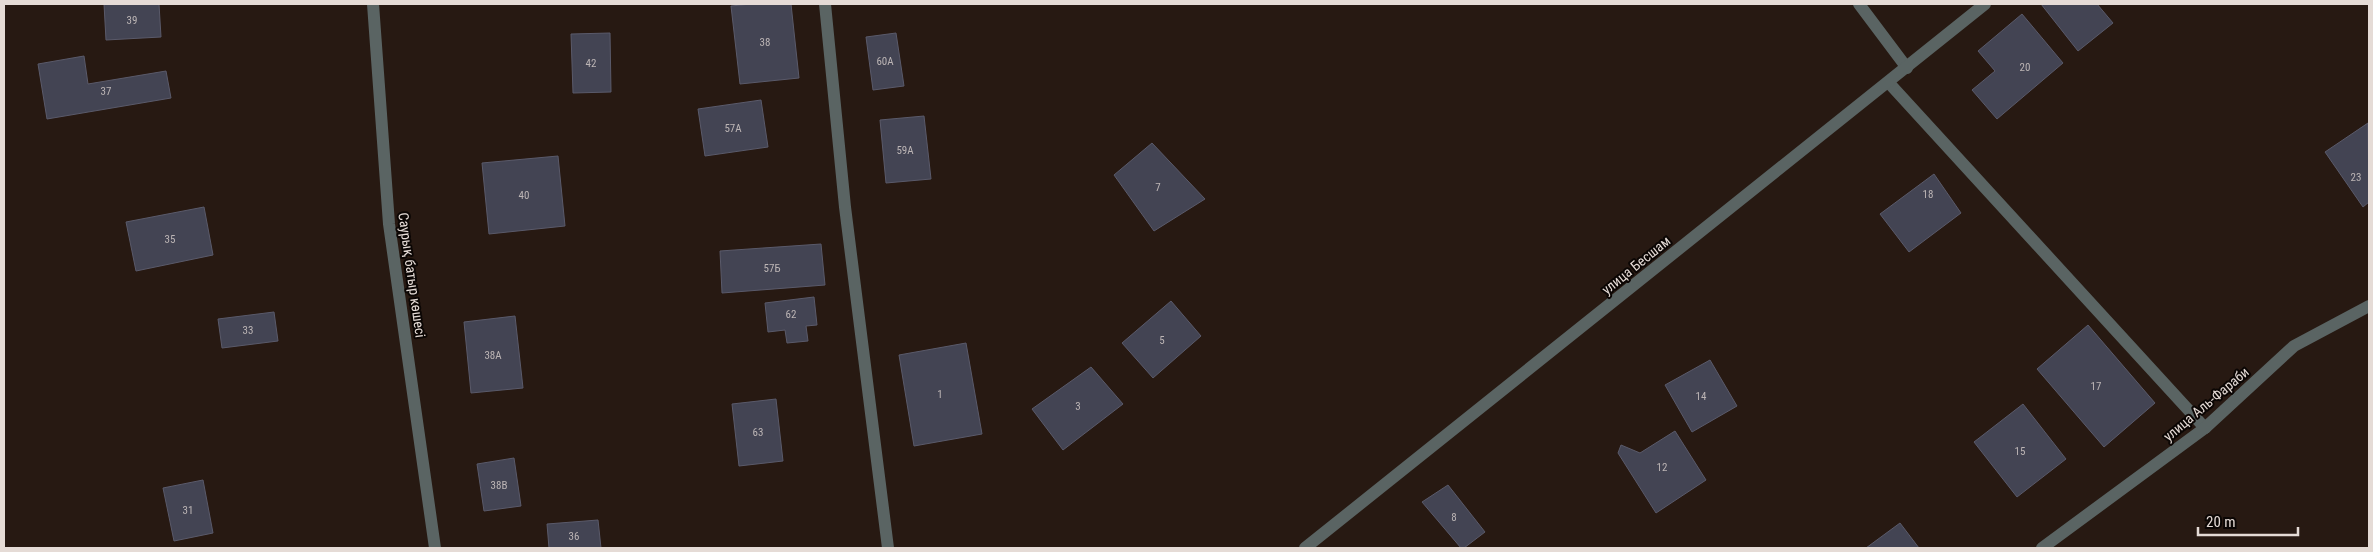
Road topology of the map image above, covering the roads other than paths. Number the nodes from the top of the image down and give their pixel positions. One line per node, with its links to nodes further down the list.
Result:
1 (373, 4): 9 (street, Саурық батыр көшесі)
2 (825, 4): 10 (street)
3 (1859, 4): 5 (street)
4 (1985, 4): 5 (street, улица Бесшам)
5 (1907, 68): 6 (street, улица Бесшам)
6 (1889, 83): 8 (street); 11 (street, улица Бесшам)
7 (2369, 306): 8 (street, улица Аль-Фараби)
8 (2205, 428): 12 (street, улица Аль-Фараби)
9 (435, 548)
10 (888, 548)
11 (1305, 548)
12 (2042, 548)

